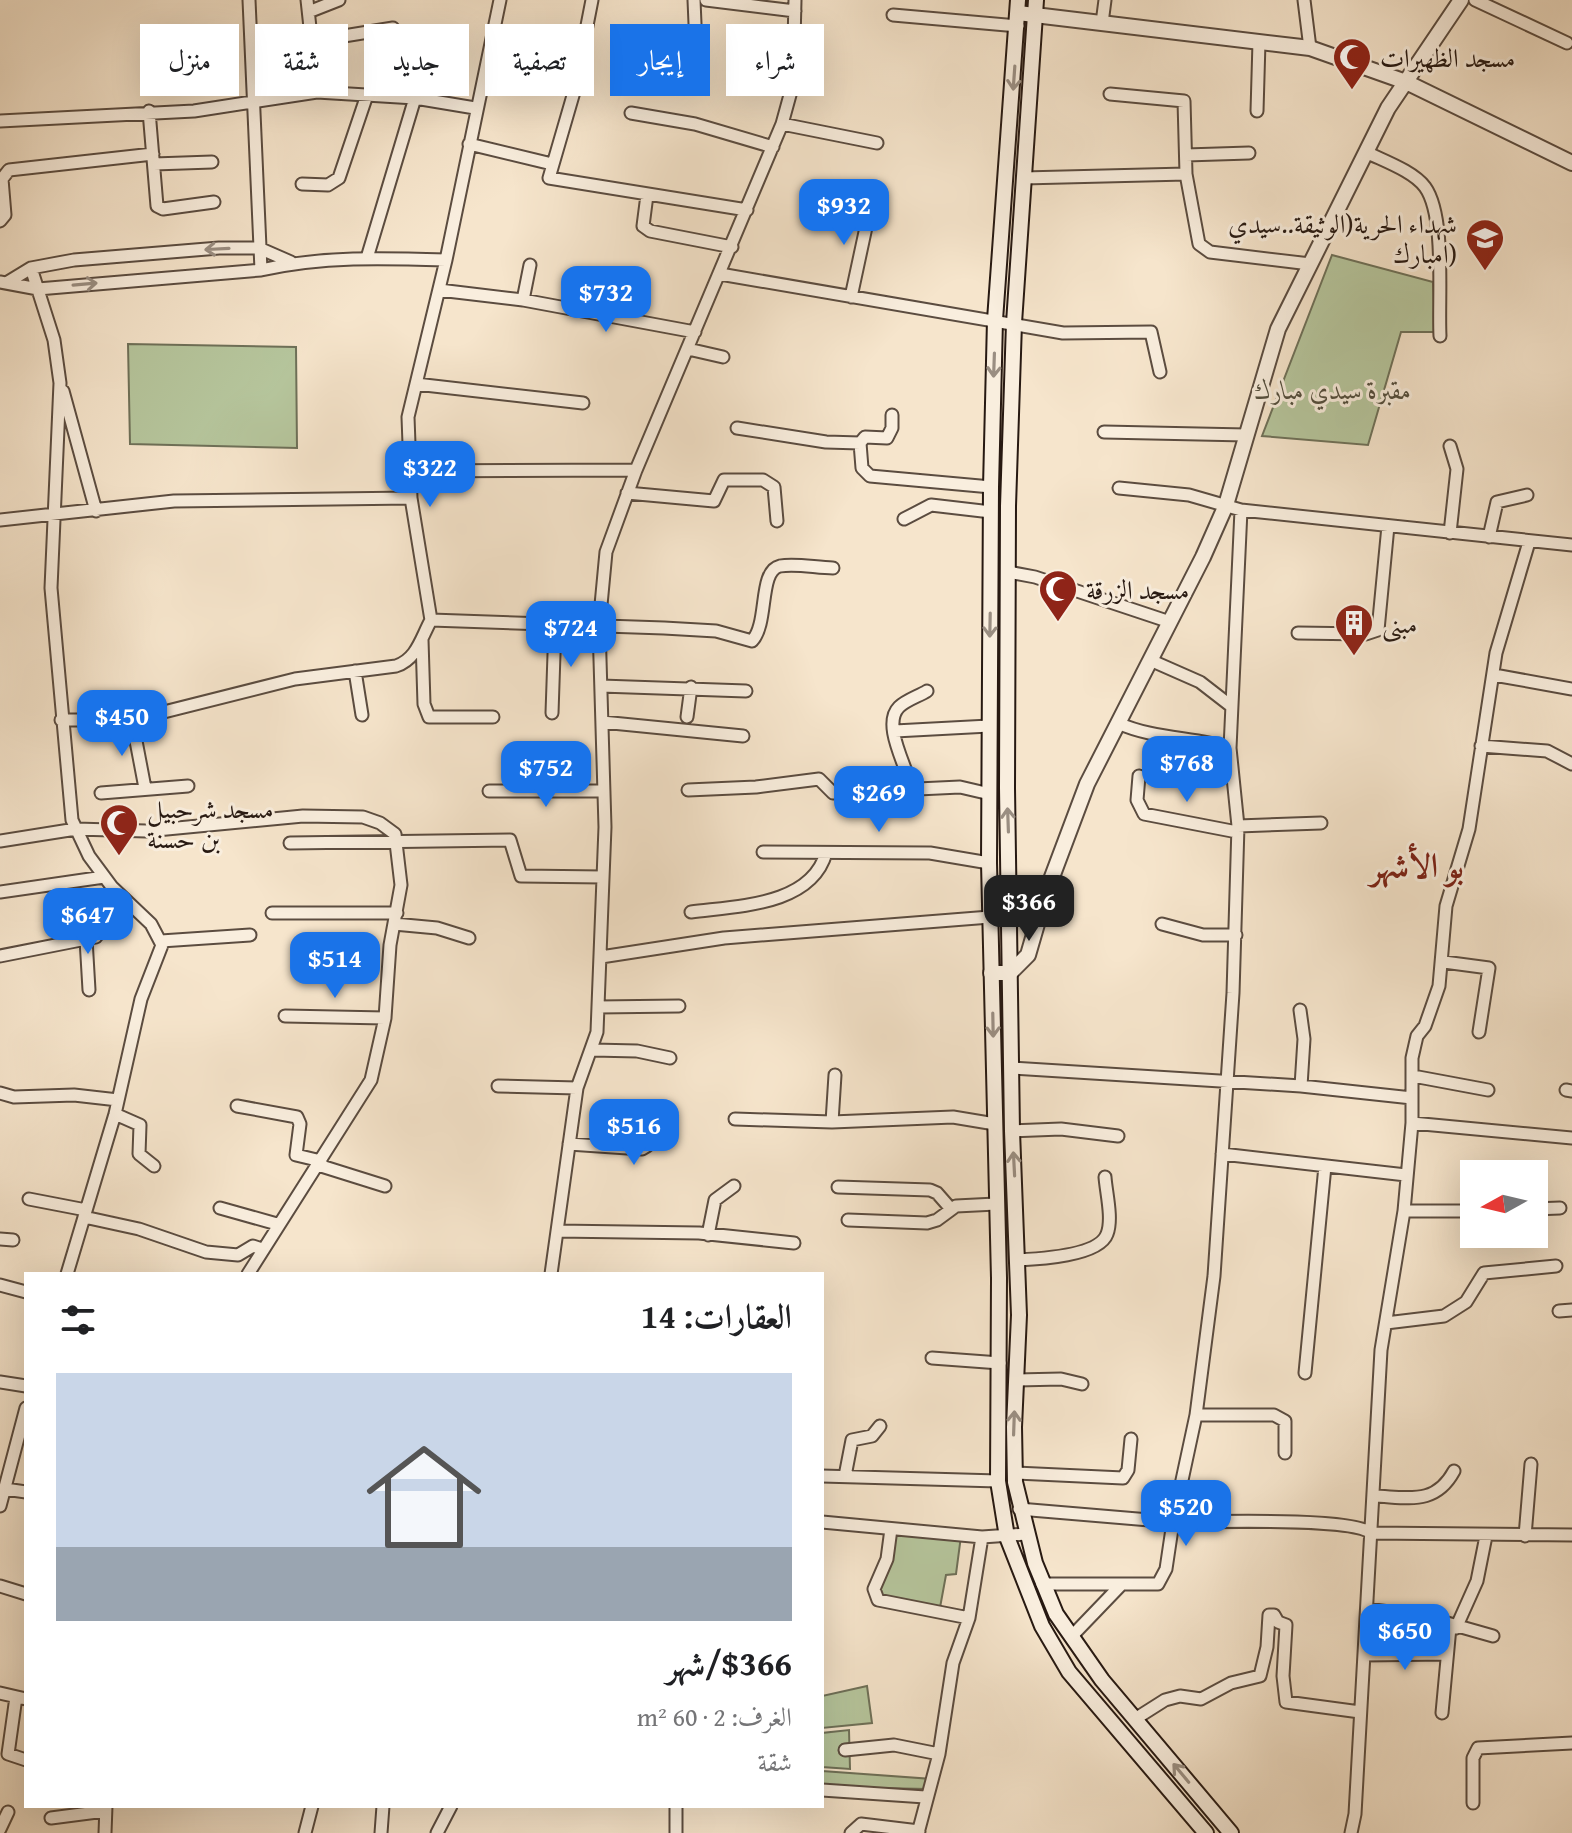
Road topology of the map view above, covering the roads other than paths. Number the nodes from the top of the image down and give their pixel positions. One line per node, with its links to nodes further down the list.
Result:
1 (249, 0): 28 (street)
2 (339, 0): 12 (street)
3 (500, 0): 29 (street)
4 (592, 0): 44 (street)
5 (694, 0): 18 (street)
6 (706, 0): 13 (street)
7 (1036, 0): 16 (main road)
8 (1105, 0): 17 (street)
9 (1304, 0): 21 (street)
10 (1461, 0): 22 (main road)
11 (1475, 0): 20 (street)
12 (309, 6)
13 (795, 6): 34 (street)
14 (1018, 13): 15 (street); 16 (main road); 68 (main road, one-way to 68)
15 (893, 15)
16 (1036, 16): 17 (main road); 46 (main road)
17 (1102, 23): 19 (main road)
18 (695, 24)
19 (1259, 42): 21 (main road); 31 (street)
20 (1567, 43)
21 (1310, 48): 22 (main road)
22 (1406, 82): 38 (main road); 43 (main road)
23 (1110, 94): 40 (street)
24 (289, 96): 28 (street)
25 (367, 96): 47 (street)
26 (383, 96): 27 (street)
27 (415, 98): 29 (street); 55 (street)
28 (255, 101): 30 (street); 54 (street)
29 (475, 108): 36 (street)
30 (149, 111): 33 (street); 41 (street)
31 (1257, 111)
32 (631, 113): 37 (street)
33 (0, 120)
34 (782, 124): 35 (street); 37 (street)
35 (877, 143)
36 (469, 144): 44 (street); 56 (street)
37 (773, 147): 51 (street)
38 (1366, 152): 58 (main road); 71 (street)
39 (1249, 153): 40 (street)
40 (1186, 155): 45 (street)
41 (153, 159): 42 (street); 49 (street); 52 (street)
42 (212, 162)
43 (1572, 163)
44 (552, 164): 48 (street)
45 (1186, 174): 46 (street); 58 (street)
46 (1023, 178): 69 (main road)
47 (302, 184)
48 (647, 195): 51 (street); 53 (street)
49 (214, 202)
50 (871, 204): 66 (street)
51 (747, 210): 53 (street)
52 (0, 221)
53 (732, 247): 62 (street)
54 (259, 248): 57 (street); 60 (street, one-way to 60); 61 (street)
55 (367, 258): 56 (street); 57 (street)
56 (446, 260): 65 (street)
57 (292, 263): 61 (street)
58 (1310, 264): 81 (main road)
59 (530, 265): 67 (street)
60 (31, 268): 63 (street); 64 (street)
61 (261, 270): 64 (street, one-way to 61)
62 (720, 274): 66 (street); 70 (street)
63 (4, 282): 64 (street)
64 (38, 289): 75 (street)
65 (439, 290): 67 (street); 76 (street)
66 (851, 297): 68 (street)
67 (523, 300): 70 (street)
68 (995, 320): 69 (street); 86 (main road, one-way to 86)
69 (1014, 323): 74 (street); 105 (main road)
70 (695, 332): 72 (street)
71 (1440, 336)
72 (688, 349): 73 (street); 84 (street)
73 (723, 357)
74 (1160, 372)
75 (60, 383): 93 (street); 95 (street)
76 (416, 384): 77 (street); 85 (street)
77 (583, 403)
78 (892, 415): 82 (street)
79 (737, 428): 82 (street)
80 (1104, 432): 81 (street)
81 (1246, 435): 91 (main road)
82 (860, 443): 86 (street)
83 (1450, 446): 100 (street)
84 (636, 470): 85 (street); 88 (street)
85 (408, 471): 90 (street)
86 (991, 487): 94 (main road)
87 (1119, 488): 91 (street)
88 (627, 493): 98 (street); 109 (street)
89 (1527, 495): 101 (street)
90 (411, 498): 93 (street); 106 (street)
91 (1226, 505): 92 (street); 107 (main road)
92 (1241, 510): 99 (street); 120 (street)
93 (96, 511): 95 (street)
94 (991, 512): 96 (street); 129 (main road, one-way to 129)
95 (52, 516): 97 (street); 125 (street)
96 (904, 519)
97 (0, 520)
98 (777, 521)
99 (1388, 526): 100 (street); 110 (street)
100 (1450, 533): 101 (street)
101 (1489, 537): 102 (street)
102 (1529, 542): 103 (street); 114 (street)
103 (1572, 545)
104 (833, 568): 109 (street)
105 (1008, 572): 107 (street); 170 (main road, one-way to 105)
106 (431, 620): 108 (street); 111 (street)
107 (1170, 622): 112 (main road)
108 (555, 625): 109 (street); 121 (street)
109 (599, 626): 115 (street)
110 (1298, 633)
111 (422, 635): 113 (street); 123 (street)
112 (1150, 660): 120 (street); 128 (main road)
113 (355, 671): 122 (street); 126 (street)
114 (1494, 675): 117 (street); 132 (street)
115 (601, 686): 116 (street); 127 (street)
116 (691, 687): 118 (street); 124 (street)
117 (1572, 689)
118 (746, 691)
119 (927, 691): 130 (street)
120 (1231, 706): 133 (street)
121 (552, 713)
122 (362, 715)
123 (493, 717)
124 (687, 717)
125 (61, 720): 126 (street); 145 (street)
126 (132, 720): 137 (street)
127 (602, 722): 131 (street); 141 (street)
128 (1118, 723): 133 (street); 170 (main road)
129 (989, 726): 130 (street); 143 (main road)
130 (895, 731): 138 (street)
131 (743, 736)
132 (1481, 746): 134 (street); 168 (street)
133 (1230, 748): 146 (street)
134 (1572, 764)
135 (1139, 776): 146 (street)
136 (188, 786): 137 (street)
137 (145, 788): 142 (street)
138 (911, 788): 139 (street); 143 (street)
139 (688, 790)
140 (489, 791): 141 (street)
141 (604, 791): 153 (street)
142 (101, 793)
143 (990, 794): 152 (main road)
144 (1321, 823): 146 (street)
145 (76, 829): 147 (street); 148 (street); 154 (street)
146 (1238, 829): 162 (street)
147 (398, 839): 149 (street); 153 (street); 159 (street)
148 (0, 841)
149 (290, 843)
150 (763, 852): 151 (street)
151 (826, 853): 152 (street); 156 (street)
152 (989, 863): 158 (main road)
153 (603, 877): 167 (street)
154 (108, 882): 155 (street); 164 (street); 165 (street)
155 (0, 892)
156 (691, 912)
157 (272, 913): 159 (street)
158 (990, 917): 167 (street); 169 (main road)
159 (396, 918): 163 (street); 176 (street)
160 (1162, 924): 162 (street)
161 (250, 935): 165 (street)
162 (1236, 935): 183 (street)
163 (469, 938)
164 (86, 939): 166 (street); 171 (street)
165 (161, 941): 190 (street)
166 (0, 956)
167 (601, 957): 173 (street)
168 (1444, 962): 177 (street); 182 (street)
169 (991, 973): 170 (main road); 197 (main road, one-way to 197)
170 (1010, 973): 180 (main road)
171 (89, 990)
172 (679, 1006): 173 (street)
173 (598, 1007): 178 (street)
174 (1300, 1010): 185 (street)
175 (285, 1016): 176 (street)
176 (385, 1018): 203 (street)
177 (1479, 1032)
178 (593, 1050): 179 (street); 186 (street)
179 (670, 1058)
180 (1011, 1068): 183 (street); 198 (main road)
181 (835, 1075): 195 (street)
182 (1413, 1076): 187 (street); 189 (street)
183 (1226, 1081): 185 (street); 202 (street)
184 (498, 1086): 186 (street)
185 (1301, 1086): 189 (street)
186 (577, 1088): 201 (street)
187 (1488, 1090)
188 (0, 1093): 190 (street)
189 (1412, 1098): 196 (street)
190 (118, 1100): 192 (street)
191 (237, 1106): 203 (street)
192 (115, 1114): 204 (street); 219 (street)
193 (656, 1118): 201 (street)
194 (735, 1119): 195 (street)
195 (832, 1122): 197 (street)
196 (1412, 1123): 200 (street); 206 (street)
197 (995, 1124): 212 (main road)
198 (1012, 1131): 199 (street); 228 (main road, one-way to 198)
199 (1118, 1136)
200 (1572, 1138)
201 (569, 1144): 222 (street)
202 (1222, 1154): 205 (street); 243 (street)
203 (320, 1163): 208 (street); 221 (street)
204 (154, 1166)
205 (1325, 1166): 206 (street); 238 (street)
206 (1406, 1175): 217 (street)
207 (1105, 1177): 228 (street)
208 (385, 1186)
209 (734, 1186): 223 (street)
210 (838, 1187): 216 (street)
211 (29, 1199): 219 (street)
212 (996, 1204): 216 (street); 237 (main road)
213 (220, 1208): 221 (street)
214 (1548, 1208): 215 (street)
215 (1560, 1208)
216 (951, 1209): 220 (street)
217 (1404, 1211): 218 (street); 235 (street)
218 (1460, 1211)
219 (85, 1214): 227 (street); 230 (street)
220 (848, 1220)
221 (277, 1224): 227 (street)
222 (557, 1231): 223 (street); 232 (street)
223 (708, 1235): 226 (street)
224 (0, 1239): 225 (street)
225 (13, 1240)
226 (794, 1243)
227 (262, 1249): 231 (street)
228 (1018, 1260): 239 (main road)
229 (1556, 1266): 235 (street)
230 (68, 1272)
231 (249, 1272)
232 (551, 1272)
233 (0, 1285): 234 (street)
234 (24, 1291)
235 (1386, 1323): 256 (street)
236 (932, 1358): 237 (street)
237 (1000, 1363): 253 (main road)
238 (1305, 1373)
239 (1017, 1380): 241 (street); 250 (main road, one-way to 239)
240 (0, 1382): 242 (street)
241 (1082, 1384)
242 (24, 1386)
243 (1196, 1415): 247 (street); 260 (street)
244 (24, 1416): 254 (street)
245 (880, 1426): 252 (street)
246 (1131, 1439): 250 (street)
247 (1285, 1453)
248 (1531, 1464): 266 (street)
249 (1454, 1471): 256 (street)
250 (1015, 1473): 258 (main road)
251 (824, 1476): 252 (street)
252 (845, 1476): 253 (street)
253 (998, 1481): 268 (main road)
254 (5, 1489): 255 (street); 257 (street)
255 (24, 1492)
256 (1373, 1496): 262 (street)
257 (0, 1506)
258 (1019, 1509): 260 (street); 263 (main road)
259 (824, 1522): 261 (street)
260 (1173, 1522): 262 (street); 271 (street)
261 (891, 1529): 267 (street); 274 (street)
262 (1371, 1533): 265 (street); 273 (street)
263 (1026, 1534): 268 (street); 269 (main road)
264 (1572, 1535): 266 (street)
265 (1486, 1536): 266 (street); 275 (street)
266 (1525, 1536)
267 (982, 1537): 268 (street); 274 (street)
268 (1007, 1537): 307 (main road)
269 (1042, 1584): 271 (street); 277 (main road)
270 (0, 1586): 272 (street)
271 (1120, 1586): 277 (street)
272 (24, 1593)
273 (1367, 1609): 275 (street); 279 (street)
274 (969, 1618): 287 (street)
275 (1453, 1628): 276 (street); 278 (street)
276 (1493, 1636)
277 (1071, 1637): 284 (main road)
278 (1446, 1654): 279 (street); 283 (street)
279 (1364, 1655): 282 (street)
280 (0, 1693): 281 (street)
281 (21, 1698): 288 (street)
282 (1360, 1712): 284 (street); 309 (street)
283 (1442, 1713)
284 (1135, 1719): 308 (main road, one-way to 284)
285 (1572, 1743): 291 (street)
286 (845, 1750): 287 (street)
287 (939, 1754): 290 (street)
288 (24, 1759)
289 (824, 1790): 290 (street)
290 (925, 1797): 300 (street)
291 (1473, 1803)
292 (106, 1808): 298 (street); 301 (street)
293 (311, 1808): 302 (street)
294 (383, 1808): 303 (street)
295 (450, 1808): 304 (street)
296 (676, 1808): 305 (street)
297 (8, 1812): 299 (street)
298 (51, 1818)
299 (0, 1829)
300 (919, 1832): 306 (street)
301 (105, 1833)
302 (305, 1833)
303 (381, 1833)
304 (437, 1833)
305 (676, 1833)
306 (851, 1833)
307 (1206, 1833)
308 (1231, 1833)
309 (1351, 1833)

